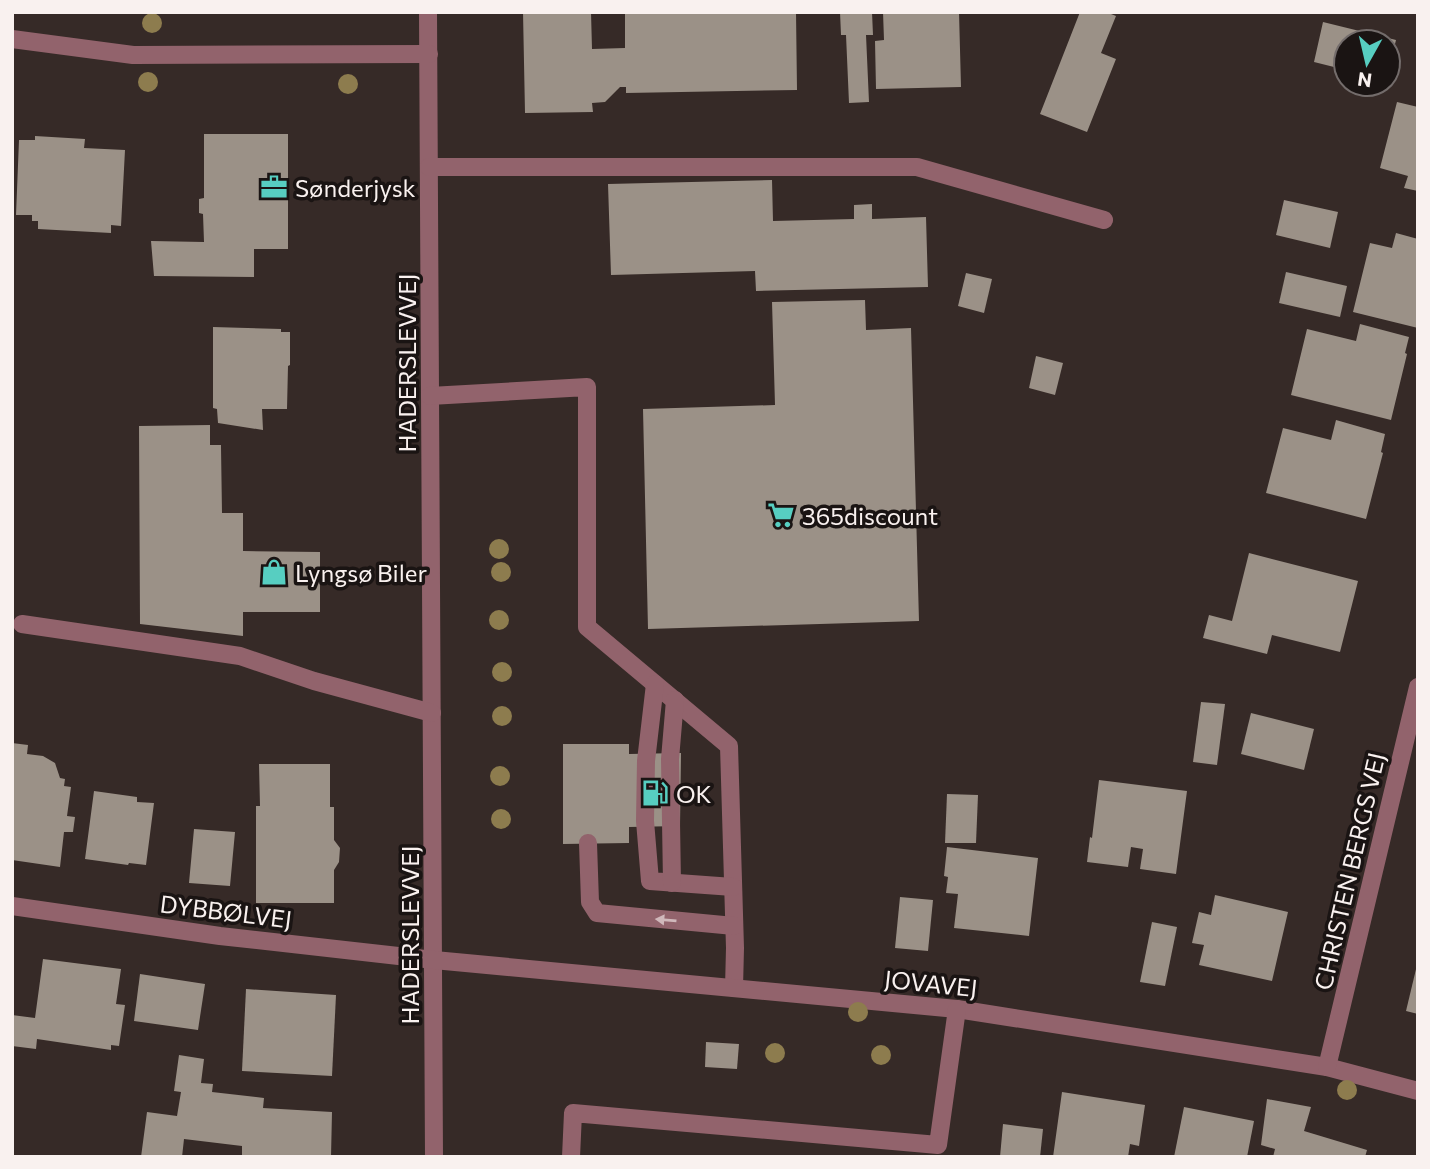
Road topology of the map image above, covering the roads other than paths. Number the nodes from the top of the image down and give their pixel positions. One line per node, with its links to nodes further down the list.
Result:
1 (428, 12): 3 (street, HADERSLEVVEJ)
2 (12, 39): 3 (street)
3 (429, 54): 4 (street, HADERSLEVVEJ)
4 (429, 167): 5 (street); 6 (street, HADERSLEVVEJ)
5 (1104, 220)
6 (430, 396): 8 (street); 11 (street, HADERSLEVVEJ)
7 (22, 625): 11 (street)
8 (656, 684): 10 (street); 13 (street)
9 (1418, 687): 20 (street, CHRISTEN BERGS VEJ)
10 (674, 700): 13 (street); 14 (street)
11 (432, 713): 17 (street, HADERSLEVVEJ)
12 (588, 843): 16 (street, one-way to 12)
13 (672, 883): 14 (street)
14 (733, 887): 16 (street)
15 (12, 906): 17 (street, DYBBØLVEJ)
16 (734, 926): 18 (street)
17 (434, 960): 18 (street, JOVAVEJ); 22 (street, HADERSLEVVEJ)
18 (734, 988): 19 (street, JOVAVEJ)
19 (957, 1009): 20 (street, JOVAVEJ); 23 (street)
20 (1327, 1067): 21 (street, JOVAVEJ)
21 (1418, 1091)
22 (434, 1157)
23 (571, 1157)

